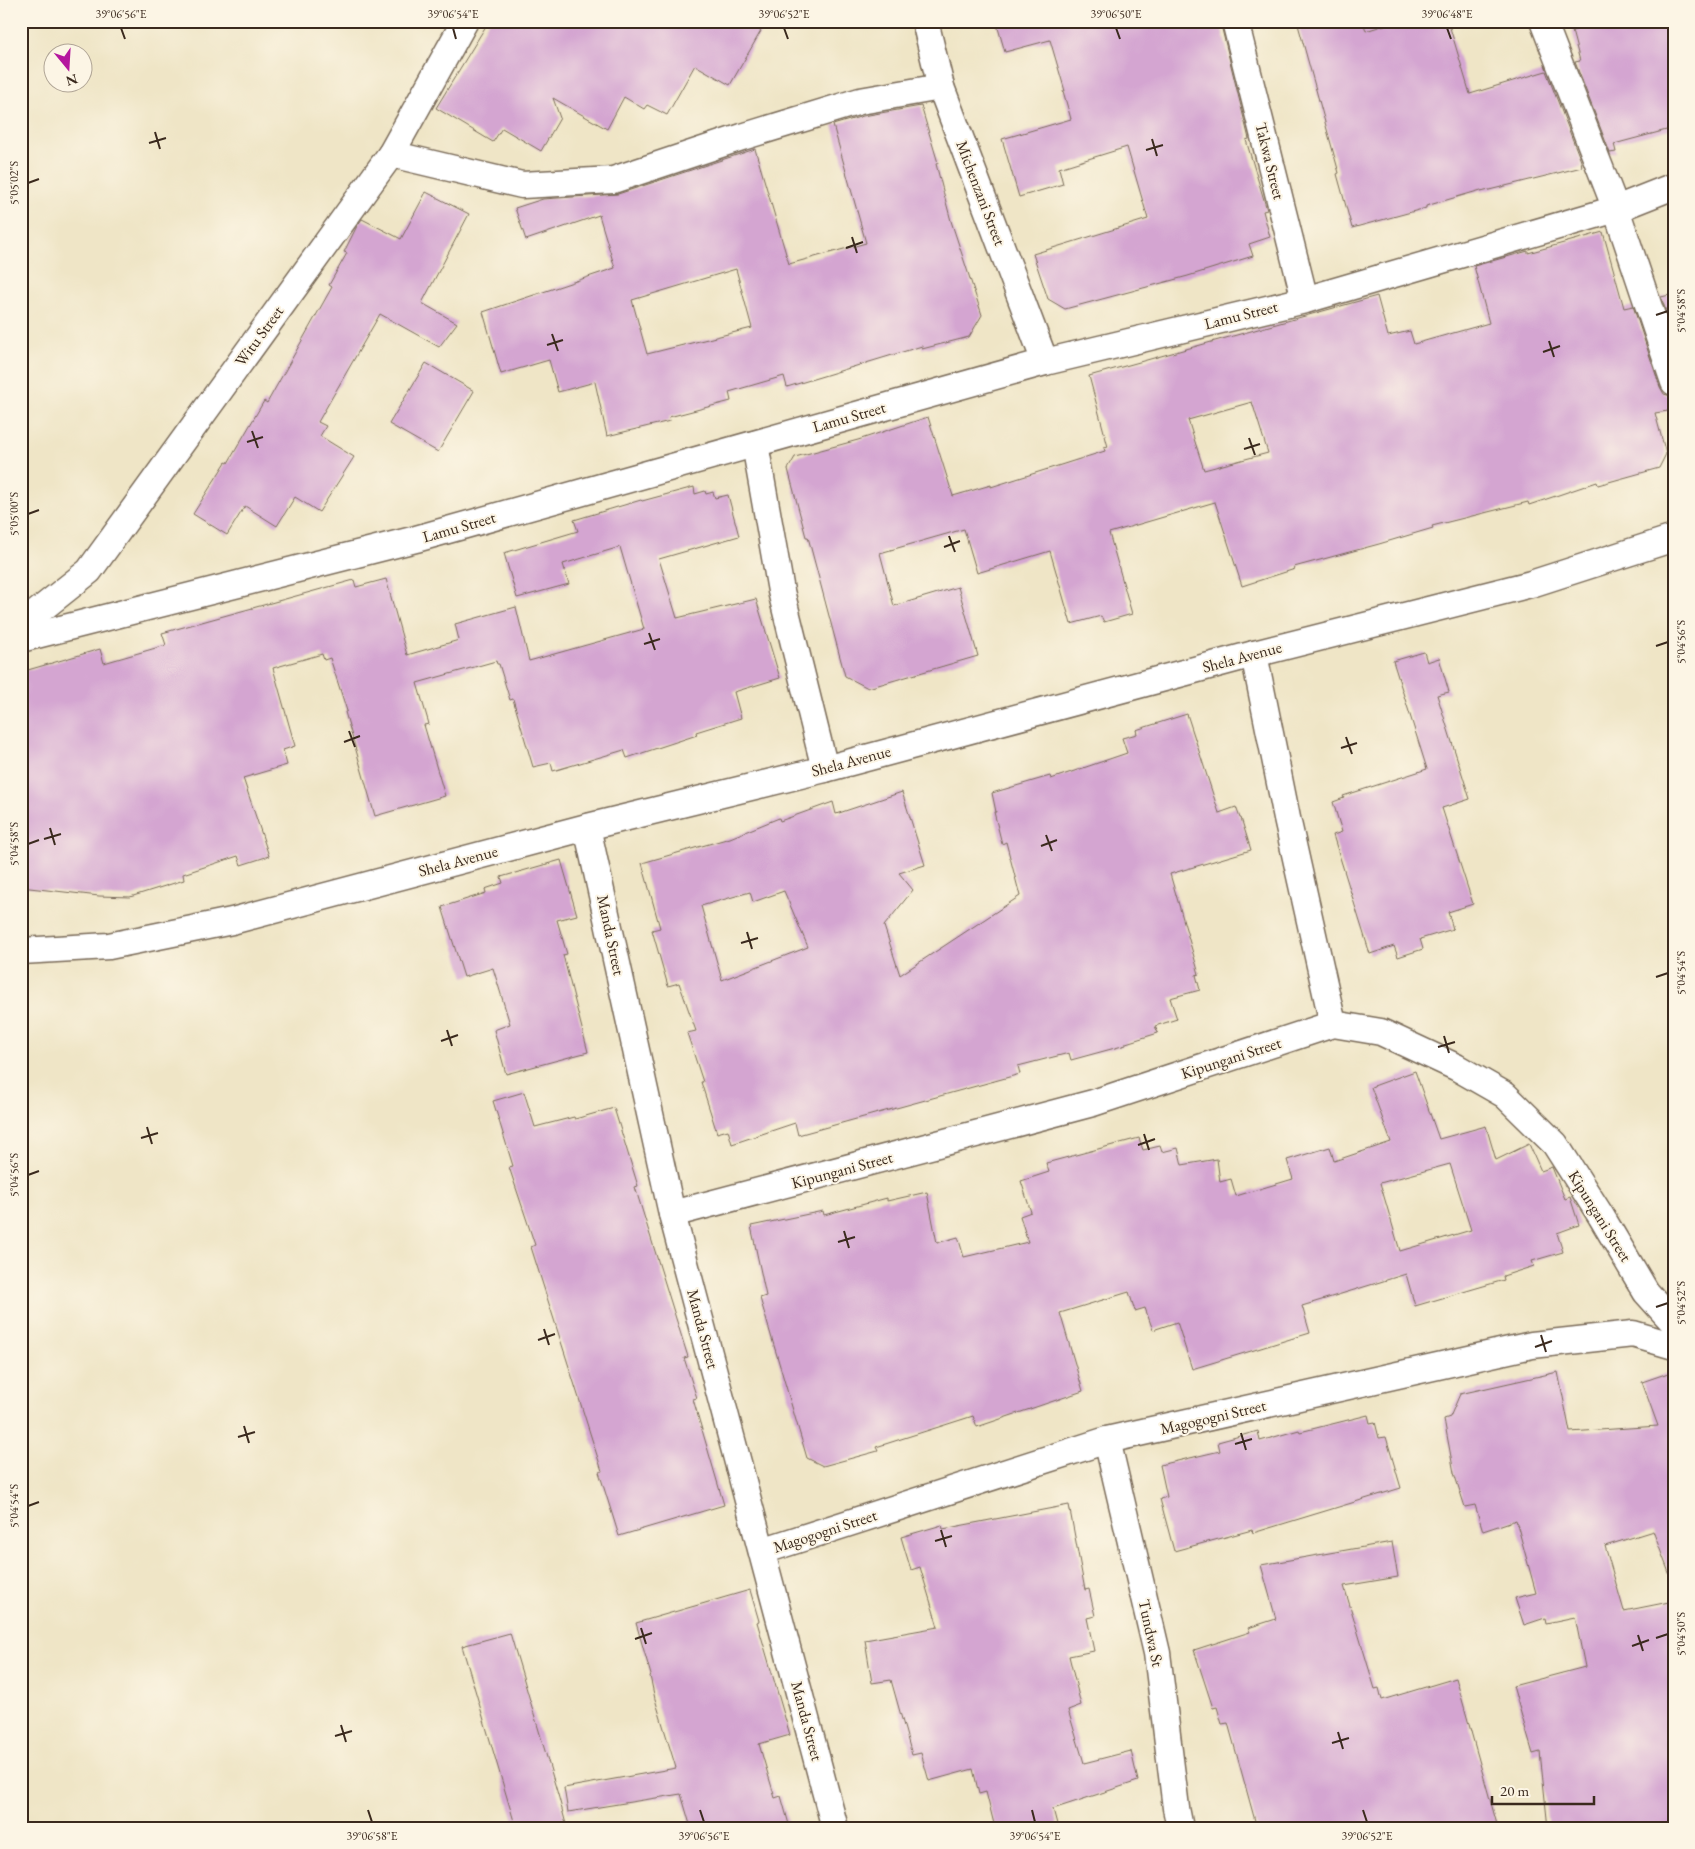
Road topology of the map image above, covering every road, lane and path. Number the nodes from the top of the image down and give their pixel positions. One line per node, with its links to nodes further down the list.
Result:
1 (465, 21): 6 (street, Witu Street)
2 (925, 21): 5 (street, Michenzani Street)
3 (1235, 21): 9 (street, Takwa Street)
4 (1543, 21): 8 (street)
5 (941, 87): 6 (street); 10 (street, Michenzani Street)
6 (391, 154): 14 (street, Witu Street)
7 (1674, 186): 8 (street, Lamu Street)
8 (1616, 210): 9 (street, Lamu Street); 11 (street)
9 (1305, 300): 10 (street, Lamu Street)
10 (1045, 362): 12 (street, Lamu Street)
11 (1674, 382)
12 (755, 444): 15 (street, Lamu Street); 17 (street)
13 (1674, 538): 16 (street, Shela Avenue)
14 (21, 625)
15 (21, 638)
16 (1254, 654): 17 (street, Shela Avenue); 20 (street)
17 (825, 768): 18 (street, Shela Avenue)
18 (587, 827): 19 (street, Shela Avenue); 21 (street, Manda Street)
19 (21, 951)
20 (1333, 1024): 21 (street, Kipungani Street); 22 (street, Kipungani Street)
21 (672, 1214): 25 (street, Manda Street)
22 (1674, 1323)
23 (1674, 1346): 24 (street, Magogogni Street)
24 (1107, 1440): 25 (street, Magogogni Street); 27 (street, Tundwa St)
25 (762, 1551): 26 (street, Manda Street)
26 (835, 1828)
27 (1180, 1828)

